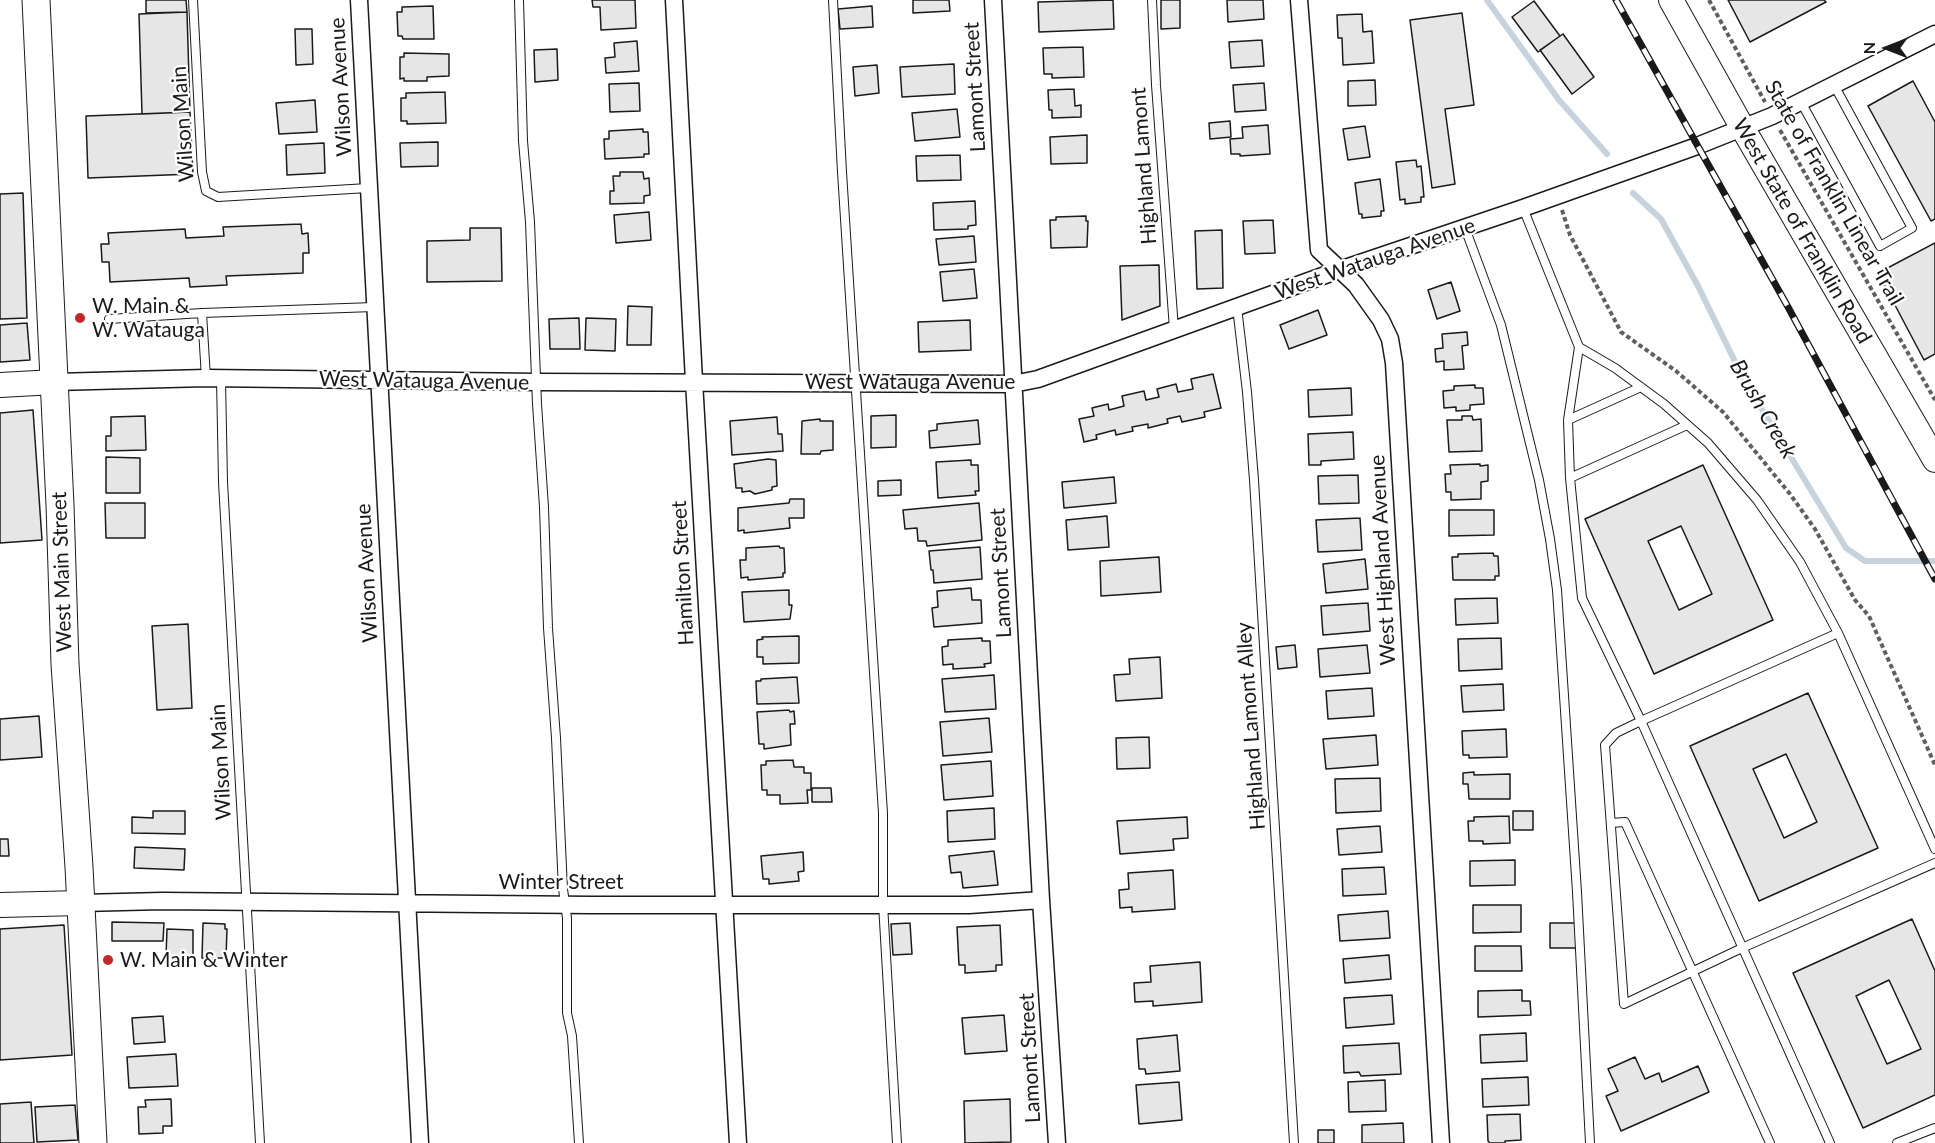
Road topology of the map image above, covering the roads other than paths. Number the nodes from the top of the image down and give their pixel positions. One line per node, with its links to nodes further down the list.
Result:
1 (36, 0): 28 (main road, West Main Street)
2 (193, 0): 15 (lane, Wilson Main)
3 (359, 0): 15 (street, Wilson Avenue)
4 (519, 0): 29 (lane)
5 (674, 0): 27 (street, Hamilton Street)
6 (833, 0): 30 (lane)
7 (993, 0): 31 (street, Lamont Street)
8 (1152, 0): 23 (lane, Highland Lamont)
9 (1299, 0): 18 (street, West Highland Avenue)
10 (1671, 0): 14 (main road, West State of Franklin Road)
11 (1935, 34): 12 (street, West Watauga Avenue)
12 (1834, 85): 13 (street, West Watauga Avenue); 13 (lane)
13 (1801, 102): 14 (street, West Watauga Avenue)
14 (1742, 127): 16 (street, West Watauga Avenue); 36 (main road, West State of Franklin Road)
15 (368, 188): 19 (street, Wilson Avenue)
16 (1523, 208): 17 (street, West Watauga Avenue); 24 (lane)
17 (1465, 228): 18 (street, West Watauga Avenue); 63 (lane)
18 (1339, 270): 20 (street, West Watauga Avenue); 62 (street, West Highland Avenue)
19 (375, 307): 21 (lane); 26 (street, Wilson Avenue)
20 (1237, 307): 23 (street, West Watauga Avenue); 61 (lane, Highland Lamont Alley)
21 (202, 313): 22 (lane); 25 (lane, Wilson Main)
22 (109, 319)
23 (1174, 329): 31 (street, West Watauga Avenue)
24 (1580, 347): 33 (lane); 34 (lane)
25 (214, 379): 26 (street, West Watauga Avenue); 28 (street, West Watauga Avenue); 44 (lane, Wilson Main)
26 (379, 381): 29 (street, West Watauga Avenue); 46 (street, Wilson Avenue)
27 (694, 381): 29 (street, West Watauga Avenue); 30 (street, West Watauga Avenue); 47 (street, Hamilton Street)
28 (55, 382): 32 (main road, West Watauga Avenue); 45 (main road, West Main Street)
29 (537, 382): 50 (lane)
30 (855, 383): 31 (street, West Watauga Avenue); 48 (lane)
31 (1013, 384): 43 (street, Lamont Street)
32 (0, 385)
33 (1641, 387): 34 (lane); 35 (lane)
34 (1568, 420): 37 (lane)
35 (1688, 425): 37 (lane); 38 (lane)
36 (1935, 460)
37 (1570, 478): 39 (lane)
38 (1838, 633): 39 (lane); 41 (lane)
39 (1641, 721): 40 (lane); 51 (lane)
40 (1611, 824): 52 (lane); 52 (lane)
41 (1935, 849)
42 (1935, 863): 51 (lane)
43 (1041, 900): 48 (street, Winter Street); 60 (street, Lamont Street)
44 (246, 901): 45 (street, Winter Street); 46 (street, Winter Street); 55 (lane, Wilson Main)
45 (81, 903): 49 (main road); 54 (main road, West Main Street)
46 (406, 903): 50 (street, Winter Street); 56 (street, Wilson Avenue)
47 (724, 904): 48 (street, Winter Street); 50 (street, Winter Street); 58 (street, Hamilton Street)
48 (883, 904): 59 (lane)
49 (0, 905)
50 (565, 905): 57 (lane)
51 (1742, 948): 52 (lane); 65 (lane)
52 (1693, 972): 64 (lane)
53 (1935, 1128): 66 (lane)
54 (93, 1143)
55 (260, 1143)
56 (420, 1143)
57 (579, 1143)
58 (738, 1143)
59 (897, 1143)
60 (1057, 1143)
61 (1294, 1143)
62 (1441, 1143)
63 (1590, 1143)
64 (1770, 1143)
65 (1830, 1143)
66 (1897, 1143)

